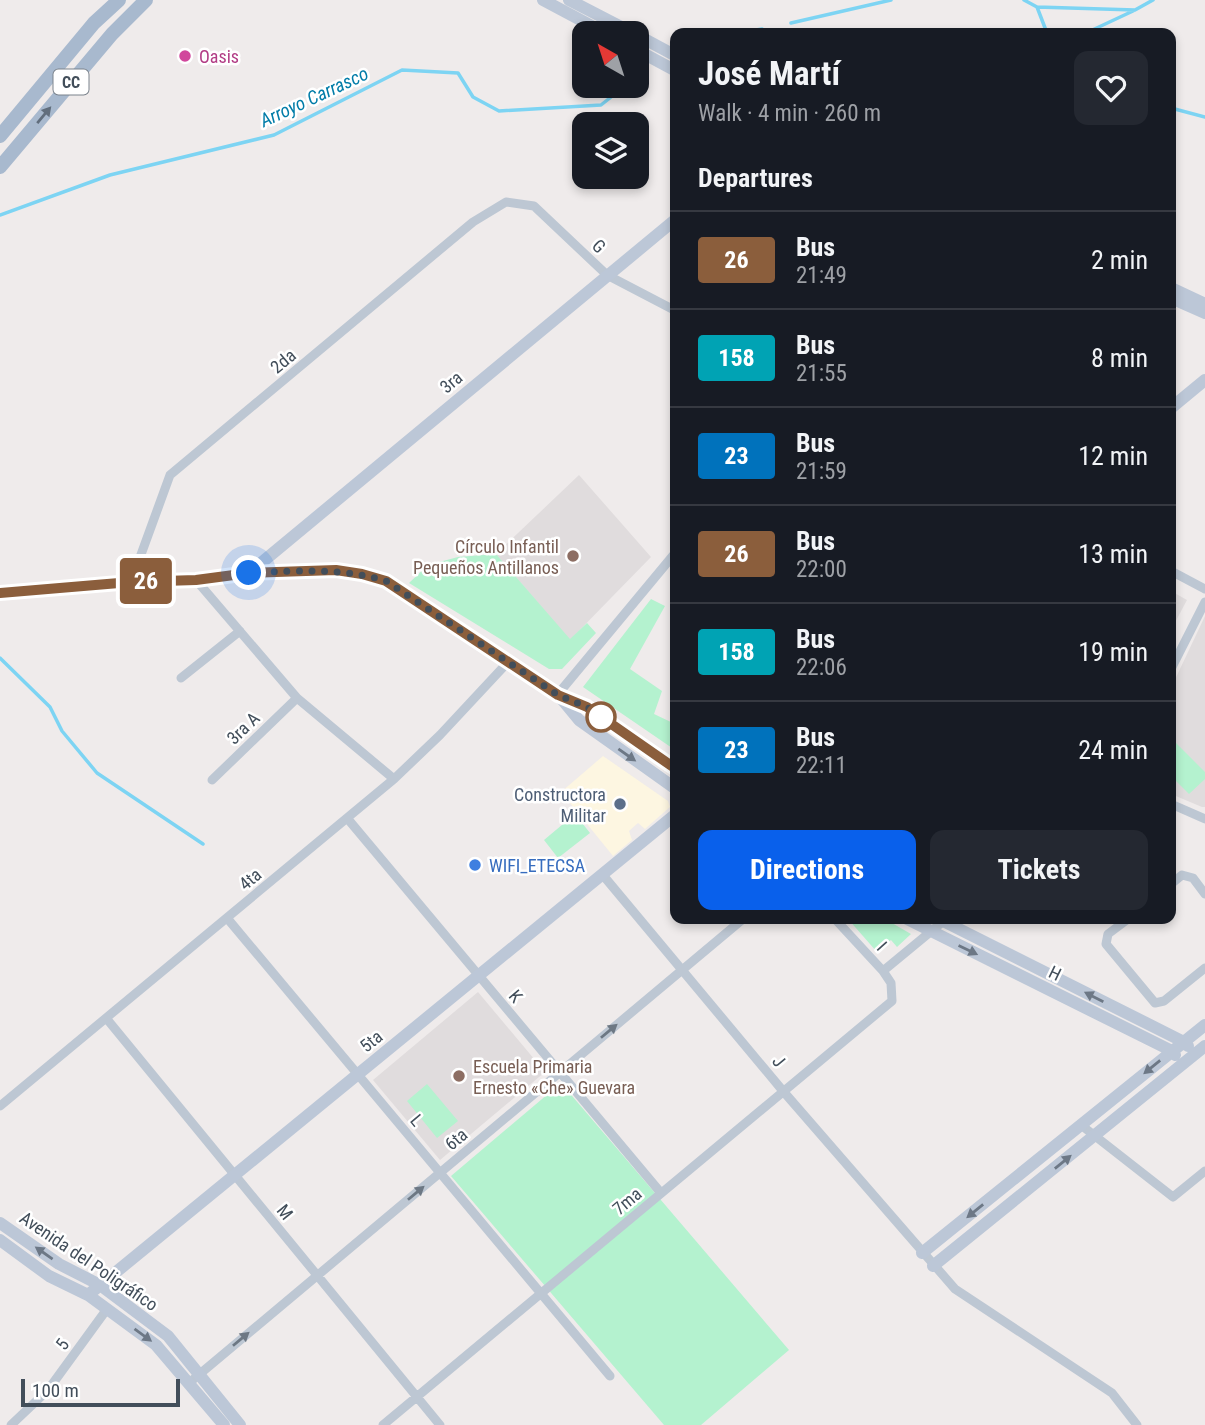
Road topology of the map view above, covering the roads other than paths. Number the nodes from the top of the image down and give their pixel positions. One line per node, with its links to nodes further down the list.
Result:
1 (119, 0): 11 (main road, CC)
2 (146, 0): 12 (main road, CC, one-way to 2)
3 (543, 0): 5 (street)
4 (569, 0): 6 (street)
5 (582, 21)
6 (610, 21)
7 (649, 41): 8 (street)
8 (670, 52)
9 (649, 56): 10 (street)
10 (670, 68)
11 (0, 136)
12 (0, 167)
13 (506, 202): 15 (street, G); 27 (street, 2da)
14 (670, 224): 15 (street, 3ra)
15 (607, 275): 19 (street, G); 24 (street, 3ra)
16 (1176, 290): 18 (street)
17 (1176, 300): 20 (street)
18 (1205, 304)
19 (670, 308)
20 (1205, 313)
21 (1205, 380): 22 (street)
22 (1176, 404)
23 (670, 559): 35 (street)
24 (249, 573): 26 (street); 33 (street)
25 (1176, 574): 28 (street)
26 (196, 580): 27 (street); 31 (street)
27 (131, 582): 29 (street)
28 (1205, 589)
29 (0, 593)
30 (1205, 602): 32 (street)
31 (240, 631): 34 (street); 36 (street)
32 (1176, 659)
33 (508, 662): 35 (street); 38 (street, 4ta)
34 (181, 678)
35 (558, 695): 37 (street); 40 (street, one-way to 40)
36 (297, 698): 38 (street); 39 (street, 3ra A)
37 (670, 765)
38 (394, 779): 42 (street, 4ta)
39 (212, 780)
40 (670, 785)
41 (1176, 806): 44 (street)
42 (348, 818): 48 (street, 4ta); 59 (street, K)
43 (670, 819): 45 (street, 5ta)
44 (1205, 819)
45 (602, 874): 57 (street, J); 59 (street, 5ta)
46 (1176, 880): 47 (street)
47 (1205, 894)
48 (227, 918): 61 (street, 4ta); 69 (street, L)
49 (737, 924): 57 (street, 6ta)
50 (840, 924): 58 (street, I)
51 (916, 924): 55 (street, H)
52 (938, 924): 55 (street)
53 (953, 924): 63 (street, H, one-way to 53)
54 (1121, 924): 56 (street)
55 (930, 932): 58 (street); 65 (street, H, one-way to 65)
56 (1205, 968)
57 (682, 970): 68 (street, 6ta, one-way to 57); 70 (street, J)
58 (883, 971): 60 (street, I)
59 (478, 975): 68 (street, K); 69 (street, 5ta)
60 (892, 1001): 70 (street, 7ma)
61 (106, 1018): 71 (street, 4ta); 76 (street, M)
62 (1205, 1025): 63 (street)
63 (1184, 1042): 65 (street); 66 (street, H)
64 (1205, 1046): 66 (street)
65 (1172, 1051): 67 (street, H); 72 (street, one-way to 72)
66 (1194, 1055): 67 (street)
67 (1183, 1064): 73 (street)
68 (560, 1072): 75 (street, 6ta); 77 (street, K)
69 (358, 1074): 75 (street, L); 76 (street, 5ta)
70 (783, 1091): 77 (street, 7ma); 80 (street, J)
71 (0, 1106)
72 (1081, 1125): 73 (street); 80 (street, one-way to 80)
73 (1095, 1136): 74 (street); 81 (street, one-way to 73)
74 (1205, 1171)
75 (440, 1172): 82 (street, 6ta, one-way to 75); 84 (street, L)
76 (235, 1175): 82 (street, M); 83 (street, 5ta)
77 (660, 1193): 84 (street, 7ma)
78 (0, 1223): 83 (street, Avenida del Poligráfico, one-way to 78)
79 (0, 1240): 85 (street, Avenida del Poligráfico)
80 (922, 1253): 81 (street, J)
81 (933, 1266): 95 (street, J)
82 (317, 1275): 88 (street, 6ta, one-way to 82); 89 (street, M)
83 (100, 1285): 85 (street, 5ta); 88 (street, Avenida del Poligráfico)
84 (541, 1293): 87 (street, L); 89 (street, 7ma)
85 (88, 1295): 86 (street, Avenida del Poligráfico)
86 (107, 1309): 88 (street, Avenida del Poligráfico, one-way to 88); 90 (street, 5)
87 (610, 1376)
88 (194, 1379): 91 (street, Avenida del Poligráfico); 92 (street, Avenida del Poligráfico)
89 (417, 1397): 93 (street, 7ma); 94 (street, M)
90 (11, 1425)
91 (224, 1425)
92 (240, 1425)
93 (383, 1425)
94 (440, 1425)
95 (1137, 1425)

